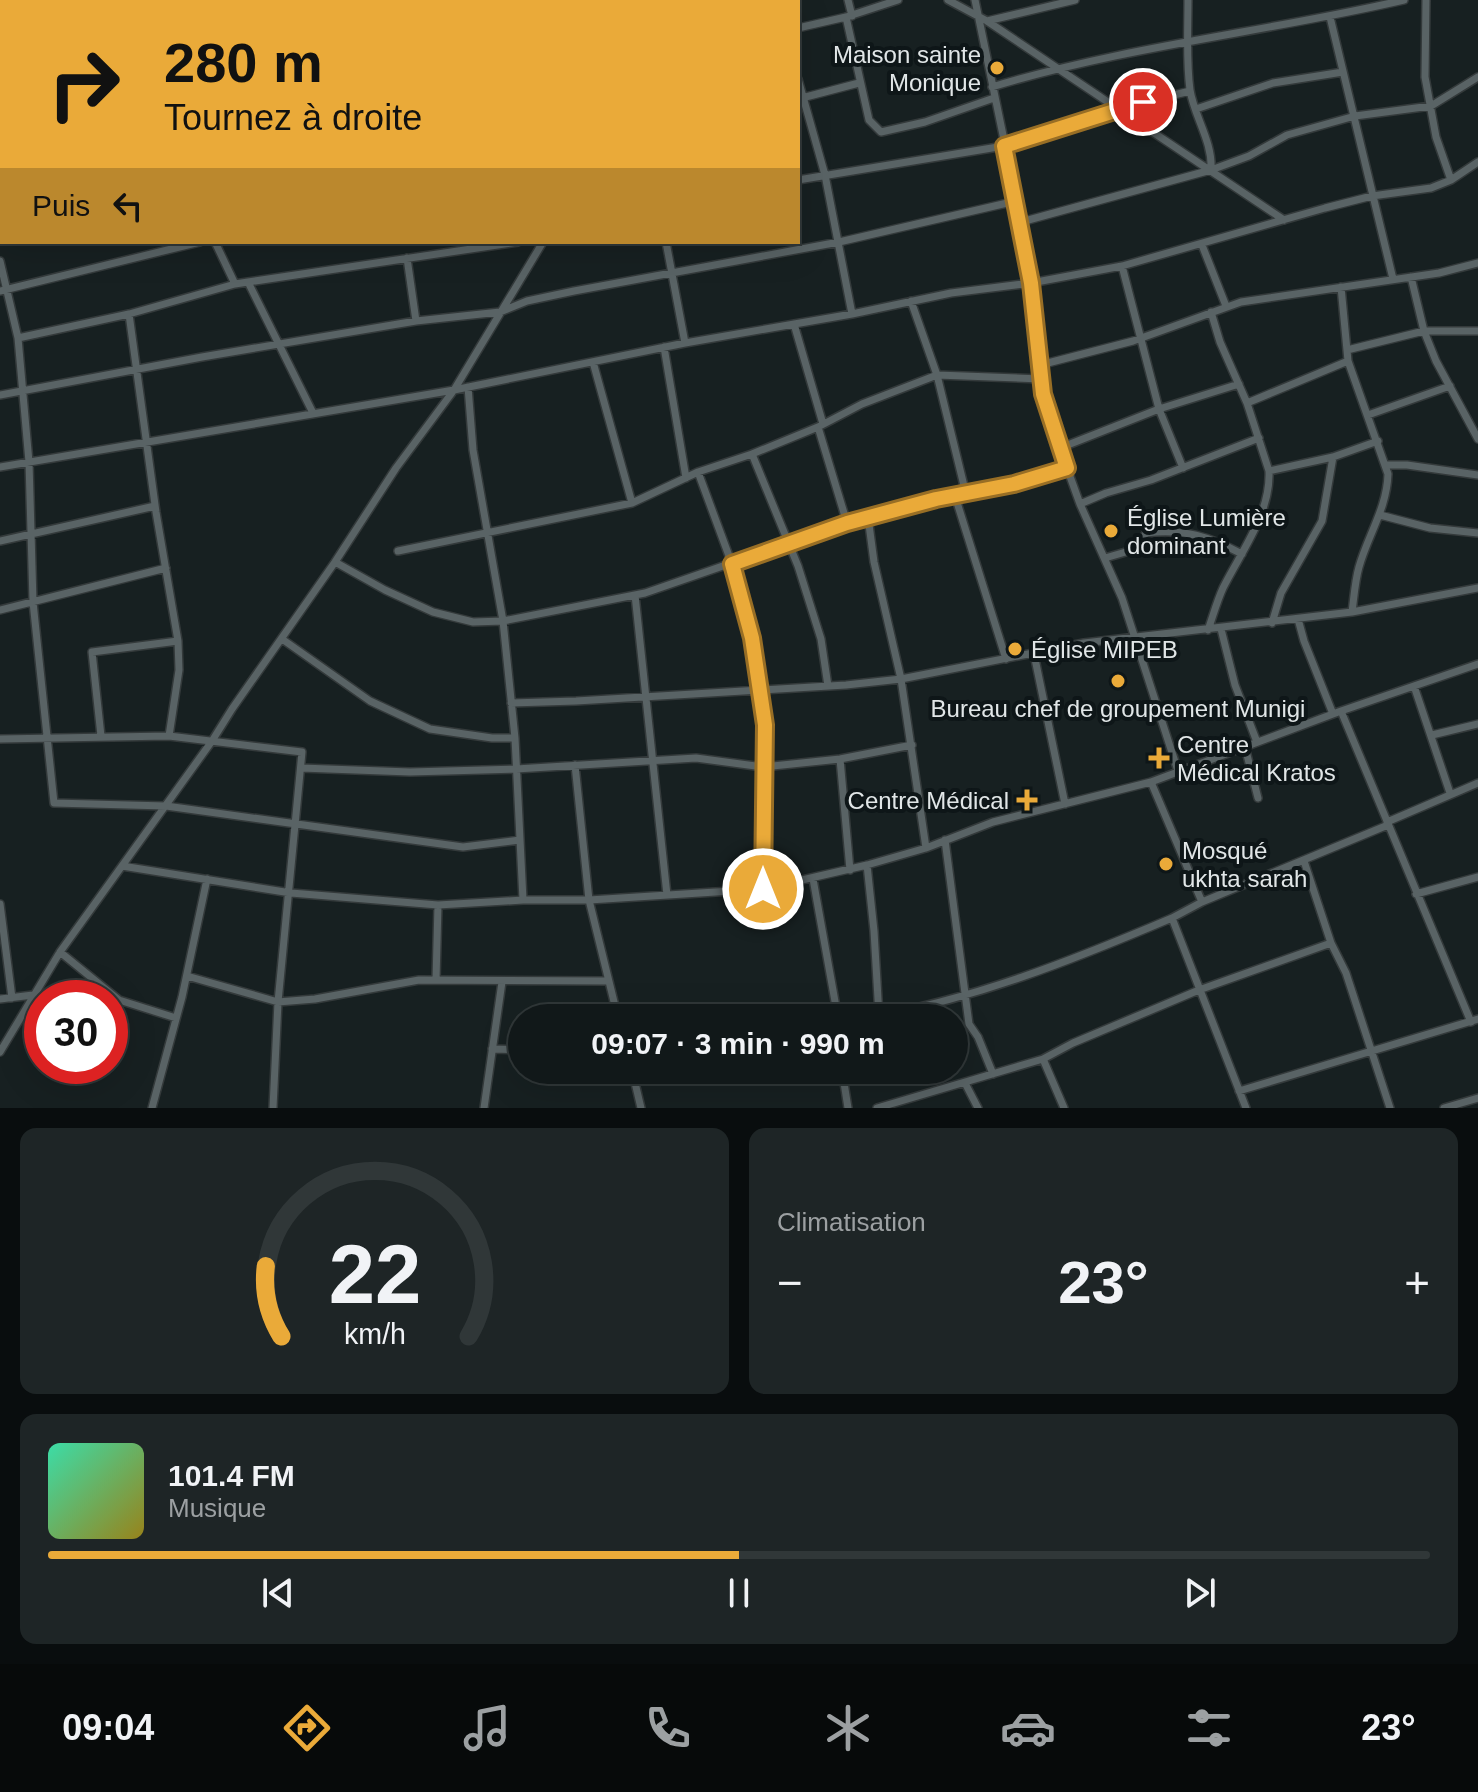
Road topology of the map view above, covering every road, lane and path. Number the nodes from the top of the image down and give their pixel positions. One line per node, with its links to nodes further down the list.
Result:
1 (848, 0): 9 (street)
2 (898, 0): 9 (street)
3 (948, 0): 10 (street)
4 (975, 0): 10 (street)
5 (1075, 0): 12 (street)
6 (1188, 0): 14 (street)
7 (1404, 0): 11 (street)
8 (1426, 0): 23 (street)
9 (849, 17): 13 (street); 18 (street)
10 (977, 17): 12 (street); 19 (street)
11 (1330, 17): 14 (street); 16 (street)
12 (987, 21): 15 (street)
13 (800, 28)
14 (1187, 44): 15 (street); 20 (street)
15 (1056, 68): 19 (street); 24 (street)
16 (1343, 72): 25 (street); 26 (street)
17 (1478, 77): 23 (street)
18 (859, 83): 21 (street); 22 (street)
19 (992, 87): 22 (street)
20 (1190, 91): 24 (street); 25 (street)
21 (801, 98): 30 (street)
22 (994, 98): 27 (street)
23 (1431, 106): 26 (street); 32 (street)
24 (1118, 109): 27 (street); 29 (street)
25 (1196, 109): 29 (street)
26 (1355, 116): 29 (street); 33 (street)
27 (1004, 146): 30 (street); 34 (street)
28 (1478, 162): 32 (street)
29 (1211, 170): 35 (street); 36 (street)
30 (825, 175): 31 (street); 37 (street)
31 (800, 180)
32 (1451, 180): 33 (street)
33 (1372, 196): 35 (street); 50 (street)
34 (1016, 201): 36 (street); 37 (street)
35 (1284, 220): 43 (street)
36 (1021, 222): 52 (street)
37 (839, 242): 48 (street); 61 (street)
38 (192, 244): 55 (street)
39 (216, 244): 53 (street)
40 (504, 244): 44 (street)
41 (542, 244): 58 (street)
42 (666, 244): 48 (street)
43 (1202, 245): 47 (street); 57 (street)
44 (407, 258): 51 (street); 62 (street)
45 (0, 261): 55 (street)
46 (1478, 263): 49 (street)
47 (1122, 266): 52 (street); 66 (street)
48 (672, 272): 58 (street); 68 (street)
49 (1411, 277): 50 (street); 64 (street)
50 (1393, 279): 54 (street)
51 (248, 282): 53 (street); 69 (street)
52 (1031, 283): 56 (street); 74 (street)
53 (235, 284): 60 (street)
54 (1341, 287): 57 (street); 71 (street)
55 (4, 289): 67 (street)
56 (911, 301): 61 (street); 76 (street)
57 (1226, 306): 59 (street)
58 (500, 312): 62 (street); 81 (street)
59 (1211, 312): 66 (street); 78 (street)
60 (129, 314): 67 (street); 75 (street)
61 (852, 314): 63 (street)
62 (416, 321): 69 (street)
63 (794, 324): 68 (street); 88 (street)
64 (1424, 331): 65 (street); 71 (street); 79 (street)
65 (1478, 331)
66 (1142, 337): 74 (street); 85 (street)
67 (18, 338): 82 (street)
68 (685, 343): 70 (street)
69 (280, 344): 75 (street); 86 (street)
70 (664, 347): 73 (street); 104 (street)
71 (1347, 350): 72 (street)
72 (1348, 361): 84 (street); 87 (street)
73 (593, 362): 80 (street); 107 (street)
74 (1040, 365): 77 (street)
75 (137, 369): 82 (street); 92 (street)
76 (937, 375): 77 (street); 88 (street); 105 (street)
77 (1041, 379): 93 (street)
78 (1239, 384): 84 (street); 85 (street)
79 (1450, 386): 87 (street); 90 (street)
80 (468, 387): 81 (street); 113 (street)
81 (454, 390): 86 (street); 121 (street)
82 (22, 391): 83 (street); 96 (street)
83 (0, 395)
84 (1247, 403): 89 (street)
85 (1159, 409): 93 (street); 100 (street)
86 (313, 413): 92 (street)
87 (1368, 415): 91 (street)
88 (820, 425): 94 (street); 112 (street)
89 (1259, 438): 100 (street); 101 (street)
90 (1478, 439)
91 (1378, 441): 95 (street); 97 (street)
92 (146, 442): 96 (street); 109 (street)
93 (1060, 448): 99 (street)
94 (752, 454): 102 (street); 117 (street)
95 (1333, 457): 101 (street); 131 (street)
96 (29, 462): 98 (street); 115 (street)
97 (1387, 465): 103 (street); 110 (street)
98 (0, 467)
99 (1067, 468): 105 (street); 108 (street)
100 (1183, 468): 108 (street)
101 (1269, 471): 119 (street)
102 (698, 472): 104 (street); 122 (street)
103 (1478, 475)
104 (686, 478): 107 (street)
105 (966, 494): 106 (street)
106 (955, 496): 111 (street); 138 (street)
107 (632, 503): 113 (street)
108 (1080, 504): 120 (street)
109 (155, 506): 115 (street); 123 (street)
110 (1380, 515): 114 (street); 128 (street)
111 (868, 517): 112 (street); 140 (street)
112 (847, 523): 117 (street)
113 (488, 532): 118 (street); 130 (street)
114 (1478, 533)
115 (31, 535): 116 (street); 126 (street)
116 (0, 541)
117 (789, 544): 122 (street); 141 (street)
118 (398, 551)
119 (1242, 554): 120 (street); 133 (street)
120 (1105, 558): 134 (street)
121 (335, 562): 130 (street); 135 (street)
122 (732, 564): 125 (street); 143 (street)
123 (166, 568): 126 (street); 136 (street)
124 (1478, 588): 128 (street)
125 (635, 595): 130 (street); 144 (street)
126 (33, 602): 127 (street); 149 (street)
127 (0, 610)
128 (1352, 612): 129 (street)
129 (1298, 619): 131 (street); 146 (street)
130 (503, 621): 145 (street)
131 (1272, 623): 132 (street)
132 (1221, 629): 133 (street); 155 (street)
133 (1208, 630): 134 (street)
134 (1135, 637): 137 (street); 164 (street)
135 (282, 639): 152 (street); 154 (street)
136 (178, 641): 150 (street); 151 (street)
137 (1034, 654): 138 (street); 169 (street)
138 (1006, 659): 140 (street)
139 (1478, 664): 142 (street)
140 (901, 679): 141 (street); 156 (street)
141 (828, 686): 143 (street)
142 (1414, 686): 146 (street); 148 (street)
143 (760, 690): 144 (street); 161 (street)
144 (645, 696): 145 (street); 159 (street)
145 (511, 703): 152 (street)
146 (1337, 712): 155 (street); 172 (street)
147 (1478, 724): 148 (street)
148 (1432, 735): 167 (street)
149 (47, 736): 150 (street); 153 (street); 170 (street)
150 (101, 736): 151 (street)
151 (169, 736): 154 (street)
152 (515, 738): 163 (street)
153 (0, 739)
154 (212, 741): 162 (street); 170 (street)
155 (1257, 742): 157 (street)
156 (912, 745): 158 (street); 175 (street)
157 (1245, 747): 164 (street); 168 (street)
158 (840, 759): 161 (street); 179 (street)
159 (651, 761): 160 (street); 161 (street); 186 (street)
160 (575, 765): 163 (street); 188 (street)
161 (763, 767): 183 (street)
162 (301, 768): 163 (street); 171 (street)
163 (516, 769): 173 (street)
164 (1178, 771): 165 (street)
165 (1151, 782): 169 (street); 189 (street)
166 (1478, 783): 167 (street)
167 (1450, 793): 172 (street)
168 (1258, 798)
169 (1065, 804): 174 (street)
170 (166, 806): 171 (street); 178 (street)
171 (295, 823): 173 (street); 184 (street)
172 (1388, 823): 176 (street); 185 (street)
173 (520, 840): 187 (street)
174 (945, 840): 175 (street); 201 (street)
175 (926, 848): 177 (street)
176 (1304, 861): 189 (street); 193 (street)
177 (867, 865): 179 (street); 208 (street)
178 (122, 866): 181 (street); 194 (street)
179 (850, 870): 182 (street)
180 (1478, 877): 185 (street)
181 (207, 879): 184 (street); 195 (street)
182 (813, 879): 183 (street); 207 (street)
183 (763, 889): 186 (street)
184 (291, 893): 191 (street); 205 (street)
185 (1416, 894): 212 (street)
186 (667, 895): 188 (street)
187 (523, 900): 188 (street); 191 (street)
188 (589, 900): 198 (street)
189 (1202, 902): 192 (street)
190 (0, 904): 203 (street)
191 (438, 905): 197 (street)
192 (1172, 918): 200 (street); 201 (street)
193 (1331, 943): 200 (street); 216 (street)
194 (60, 952): 196 (street); 211 (street)
195 (187, 976): 205 (street); 211 (street)
196 (42, 980)
197 (436, 980): 199 (street); 205 (street)
198 (608, 981): 199 (street); 206 (street)
199 (502, 982): 213 (street)
200 (1199, 990): 217 (street); 224 (street)
201 (966, 994): 209 (street); 218 (street)
202 (24, 996): 203 (street)
203 (12, 998): 204 (street)
204 (0, 999)
205 (278, 1002): 227 (street)
206 (614, 1004)
207 (835, 1004)
208 (878, 1004)
209 (926, 1004)
210 (24, 1011): 215 (street)
211 (176, 1018): 226 (street)
212 (1475, 1021): 216 (street)
213 (492, 1049): 214 (street); 228 (street)
214 (508, 1050)
215 (0, 1052)
216 (1371, 1054): 224 (street); 235 (street)
217 (1043, 1059): 218 (street); 233 (street)
218 (993, 1074): 219 (street)
219 (968, 1082)
220 (635, 1084): 229 (street)
221 (844, 1084): 230 (street)
222 (961, 1084): 231 (street)
223 (966, 1084): 232 (street)
224 (1239, 1091): 234 (street)
225 (1478, 1098): 236 (street)
226 (152, 1108)
227 (273, 1108)
228 (484, 1108)
229 (641, 1108)
230 (848, 1108)
231 (877, 1108)
232 (978, 1108)
233 (1064, 1108)
234 (1246, 1108)
235 (1390, 1108)
236 (1444, 1108)

